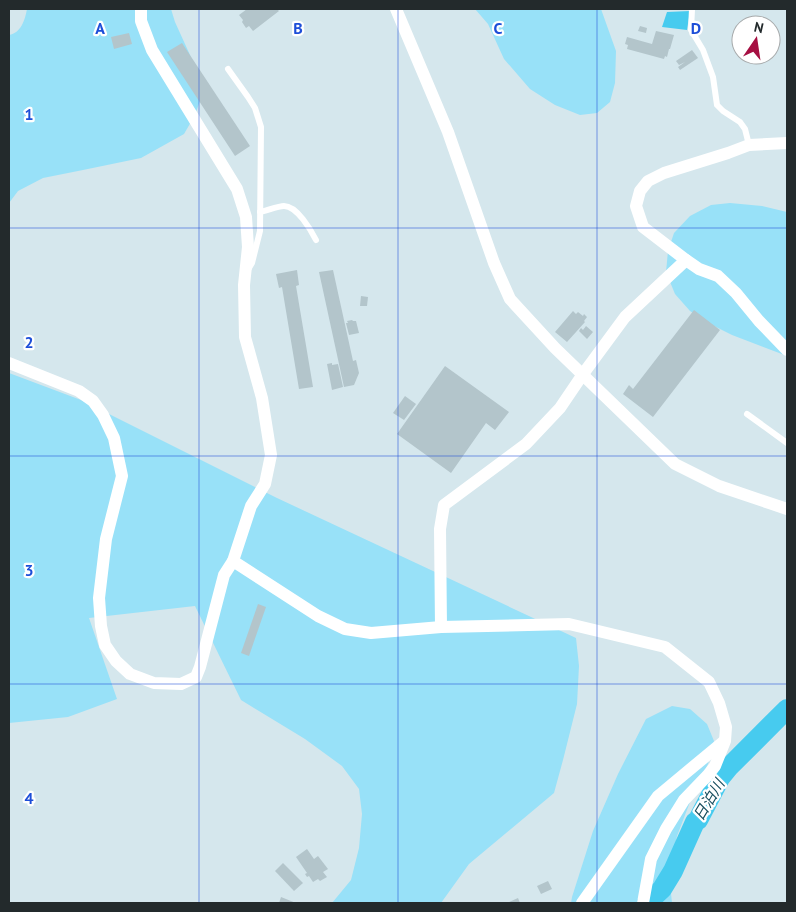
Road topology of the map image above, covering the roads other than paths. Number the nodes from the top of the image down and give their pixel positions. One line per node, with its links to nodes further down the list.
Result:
1 (141, 9): 10 (street)
2 (396, 9): 13 (street)
3 (692, 9): 6 (lane)
4 (228, 69): 7 (lane)
5 (787, 143): 6 (street)
6 (749, 145): 9 (street)
7 (260, 212): 8 (lane); 10 (lane)
8 (316, 240)
9 (686, 260): 11 (street); 13 (street)
10 (245, 273): 17 (street)
11 (787, 350)
12 (9, 363): 17 (street)
13 (583, 374): 16 (street); 18 (street)
14 (747, 414): 15 (lane)
15 (787, 443)
16 (786, 506)
17 (233, 561): 18 (street)
18 (441, 627): 19 (street)
19 (725, 741): 20 (street); 21 (street)
20 (582, 903)
21 (643, 903)

